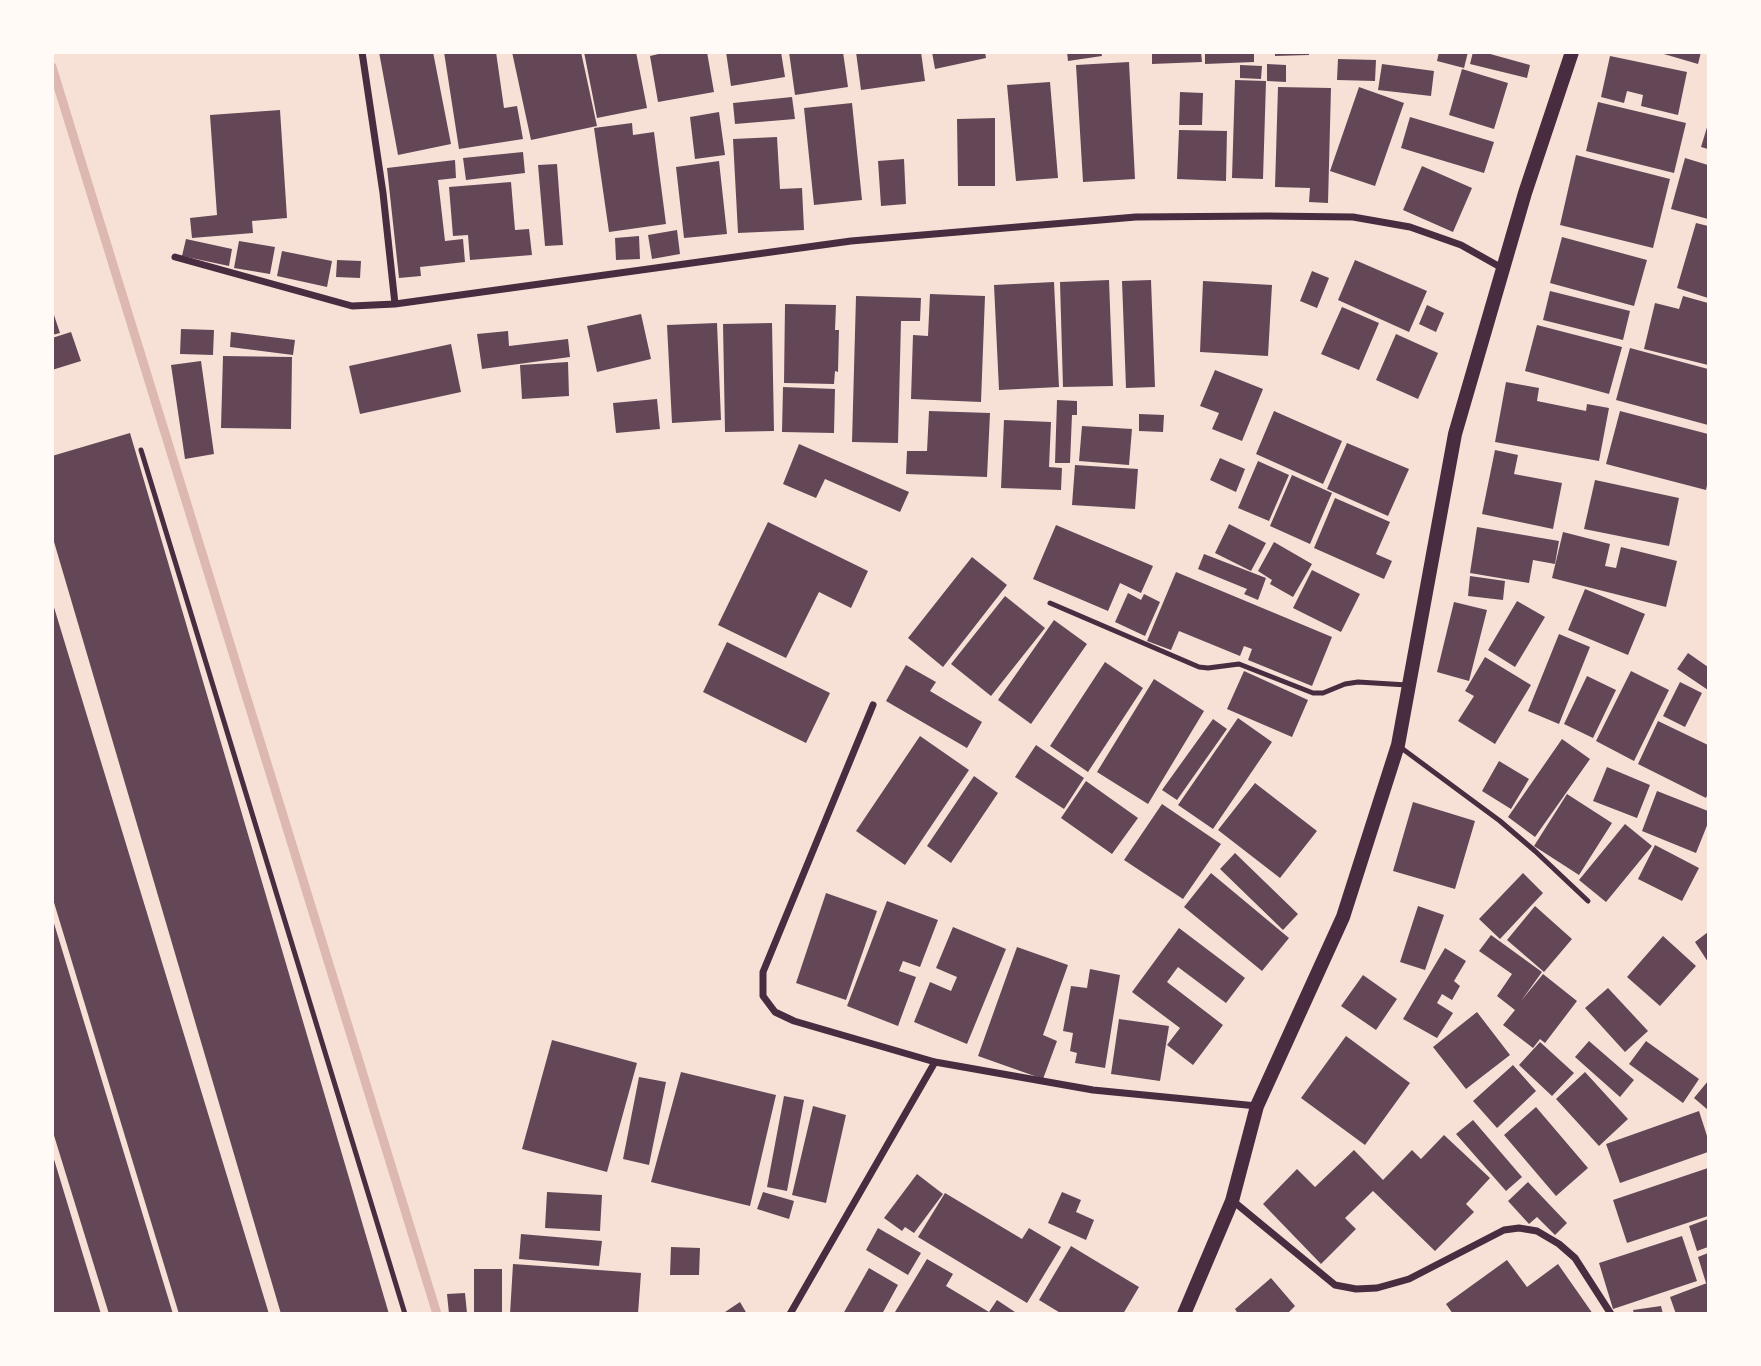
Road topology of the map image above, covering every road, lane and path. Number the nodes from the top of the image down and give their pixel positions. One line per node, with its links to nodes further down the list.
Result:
1 (362, 52): 5 (street)
2 (1572, 52): 4 (main road)
3 (175, 257): 5 (street)
4 (1503, 269): 5 (street); 8 (main road)
5 (395, 304)
6 (141, 450): 15 (lane)
7 (1050, 603): 8 (lane)
8 (1407, 685): 10 (main road)
9 (873, 705): 12 (street)
10 (1398, 745): 11 (lane); 13 (main road)
11 (1588, 901)
12 (935, 1062): 13 (street); 16 (street)
13 (1257, 1106): 14 (main road)
14 (1232, 1201): 17 (main road); 18 (street)
15 (405, 1314)
16 (790, 1314)
17 (1184, 1314)
18 (1611, 1314)

